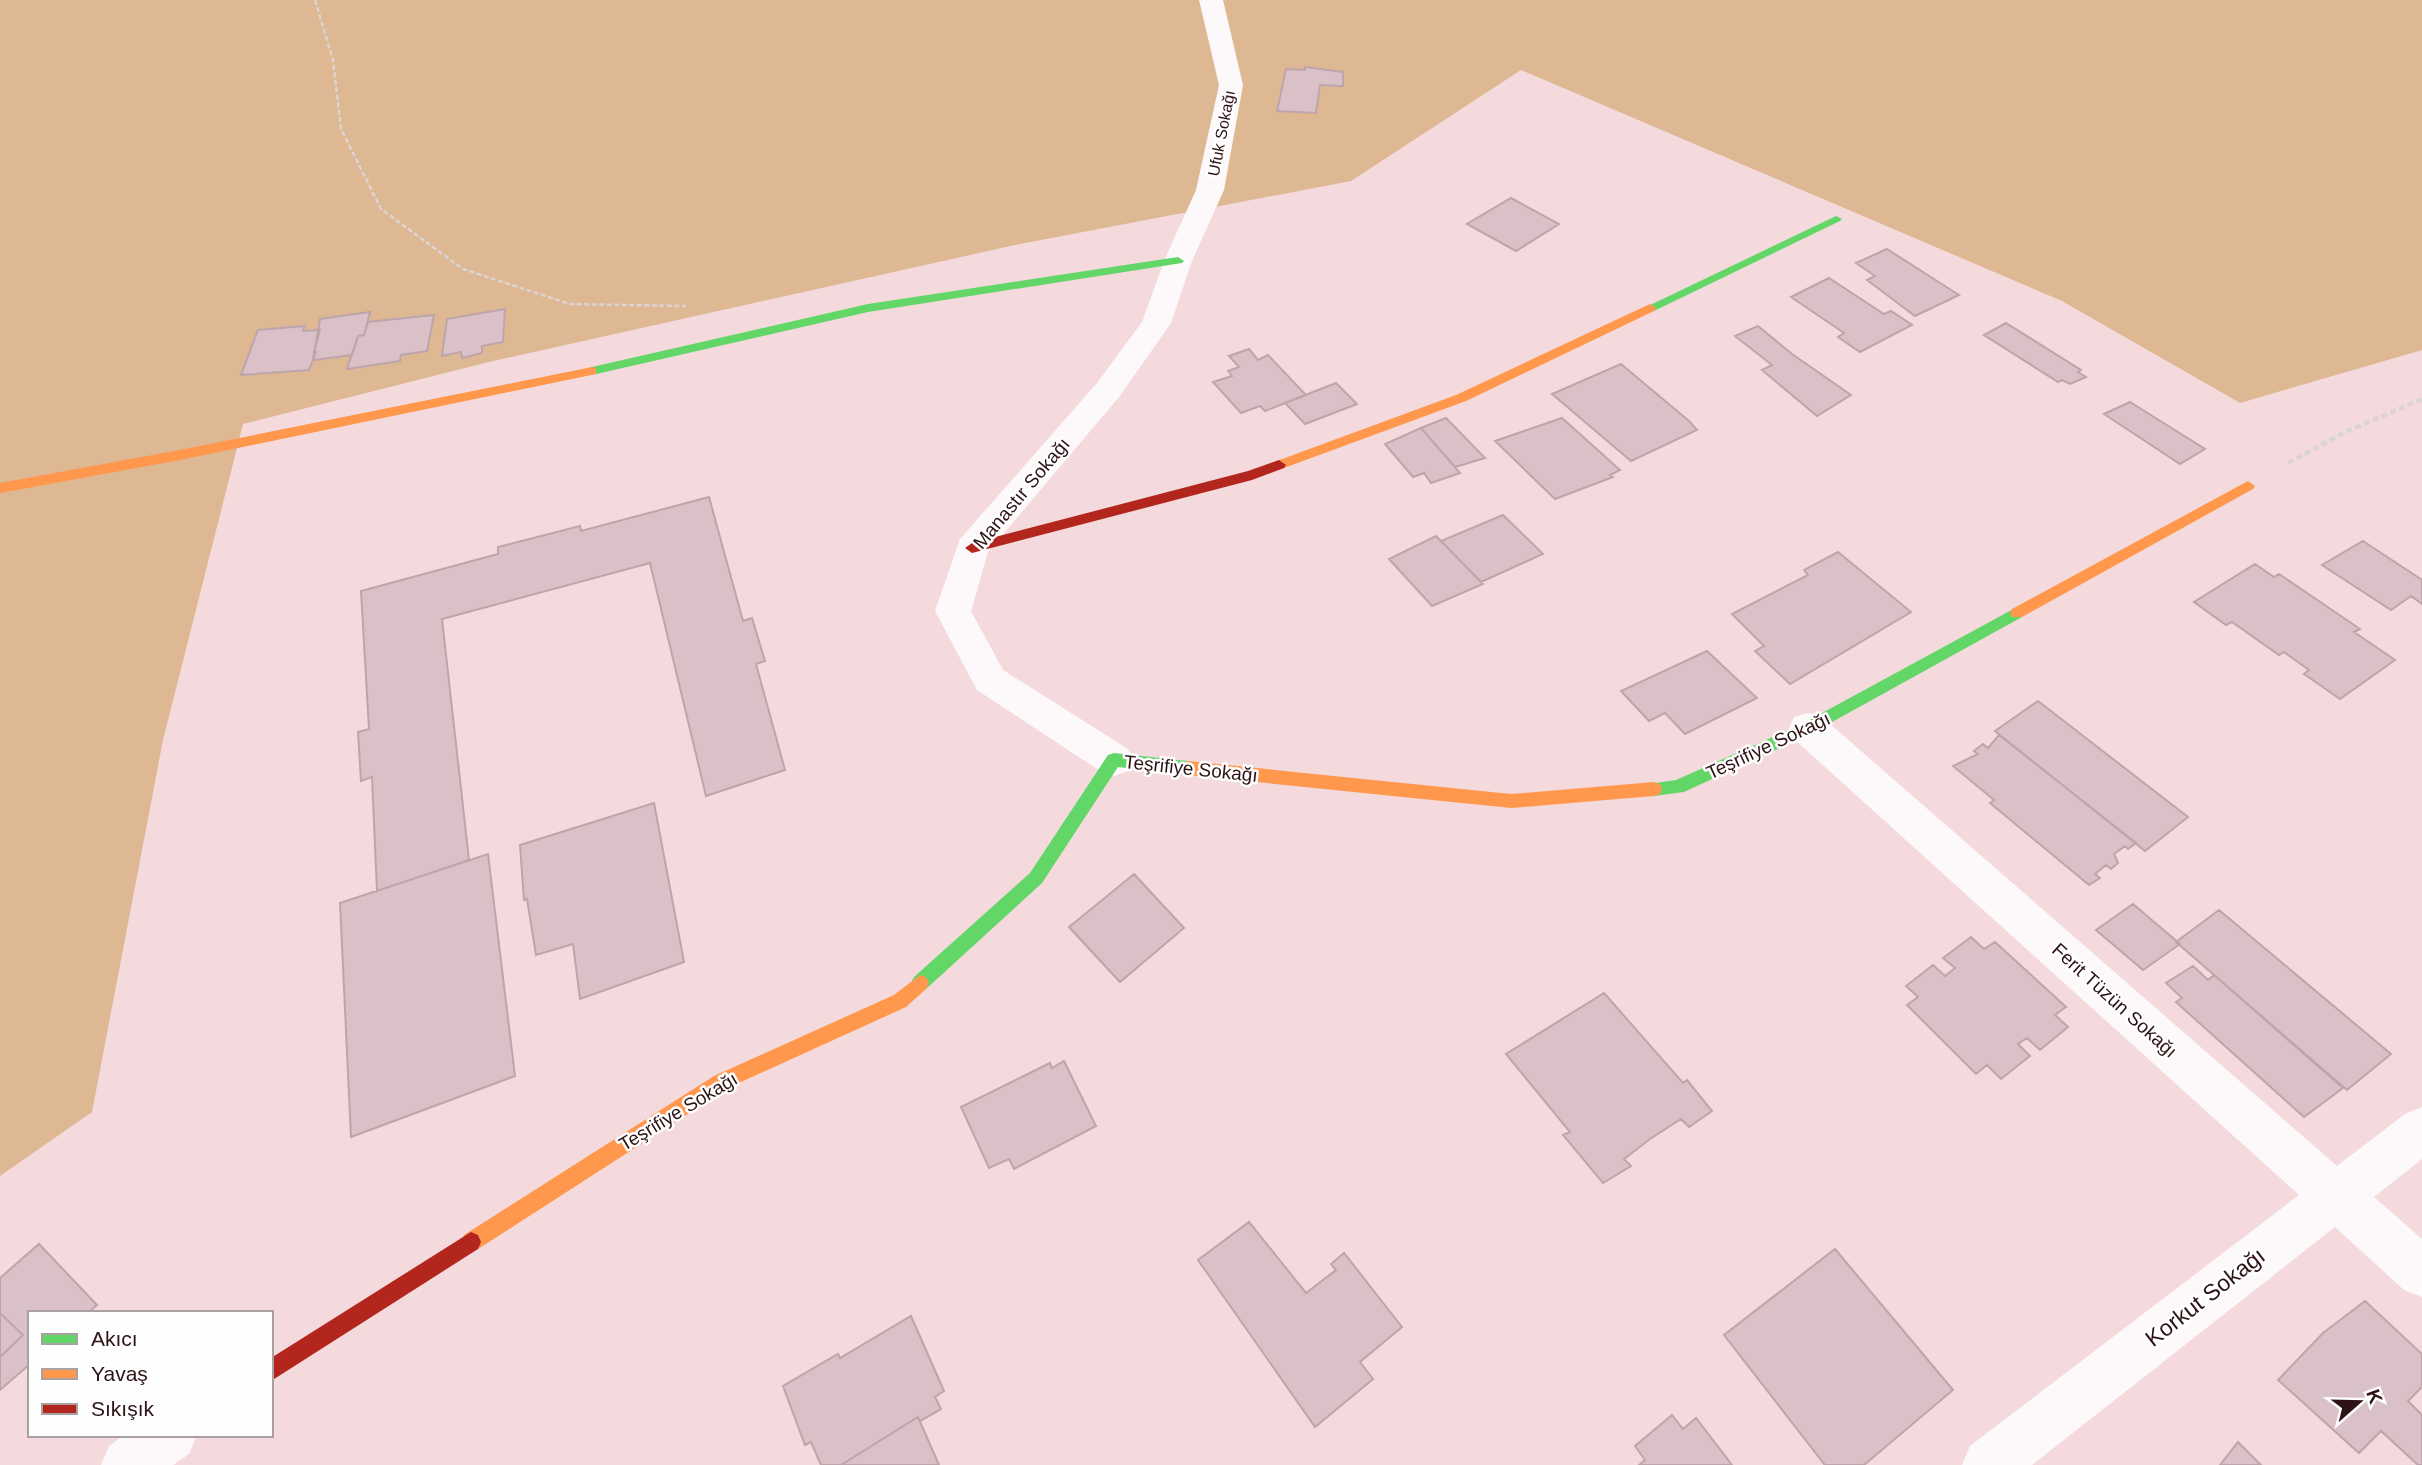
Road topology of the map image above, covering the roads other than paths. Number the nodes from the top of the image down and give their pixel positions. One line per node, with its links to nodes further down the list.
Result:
1 (1211, 0): 3 (street, Ufuk Sokağı)
2 (1836, 219): 6 (street)
3 (1178, 261): 5 (street); 6 (street, Manastır Sokağı)
4 (2248, 486): 7 (street, Teşrifiye Sokağı)
5 (0, 488)
6 (972, 548): 8 (street, Manastır Sokağı)
7 (1808, 728): 8 (street, Teşrifiye Sokağı); 10 (street, Ferit Tüzün Sokağı)
8 (1114, 760): 12 (street, Teşrifiye Sokağı)
9 (2422, 1130): 10 (street, Korkut Sokağı)
10 (2336, 1196): 11 (street, Ferit Tüzün Sokağı); 15 (street, Korkut Sokağı)
11 (2422, 1272)
12 (273, 1369)
13 (167, 1437): 14 (street)
14 (128, 1465)
15 (1989, 1465)

